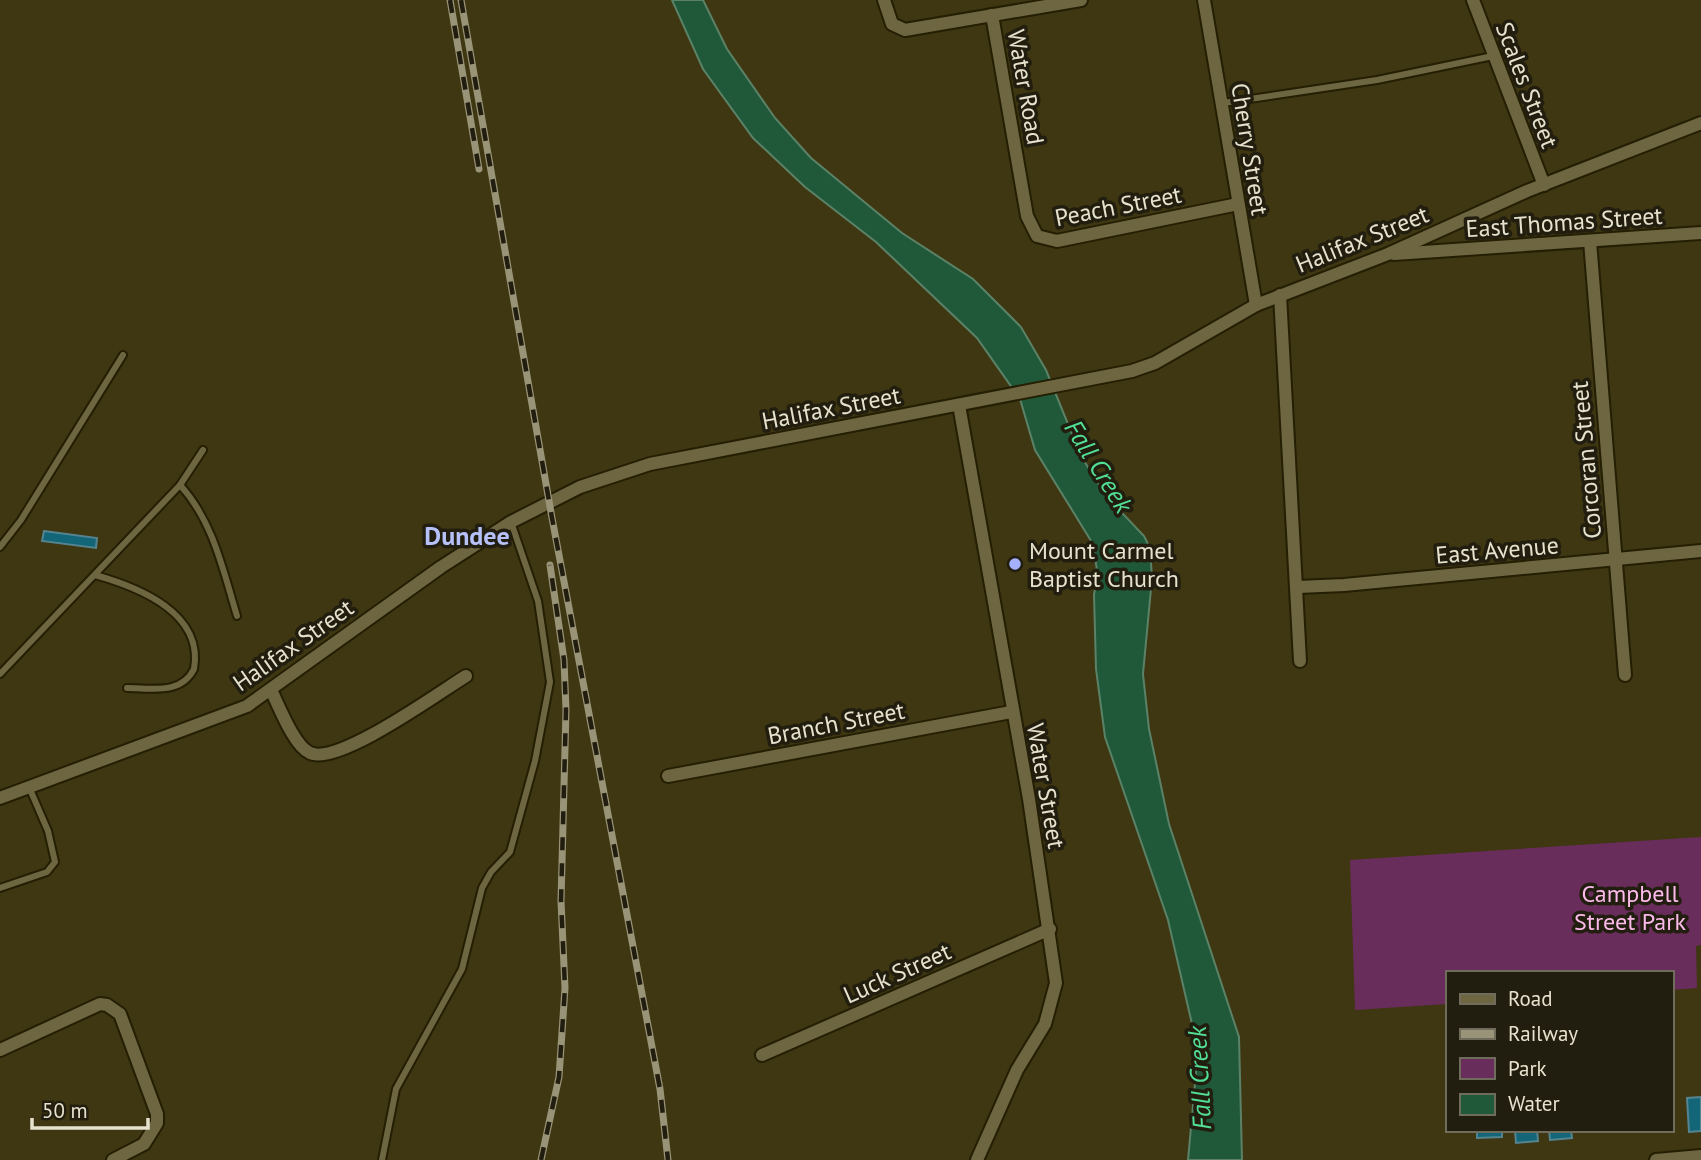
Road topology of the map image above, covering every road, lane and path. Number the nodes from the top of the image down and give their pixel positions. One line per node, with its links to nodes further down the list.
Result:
1 (884, 0): 5 (street)
2 (1081, 0): 5 (street)
3 (1203, 0): 7 (street, Cherry Street)
4 (1473, 0): 6 (street, Scales Street)
5 (992, 15): 9 (street, Water Road)
6 (1493, 56): 7 (lane); 10 (street, Scales Street)
7 (1222, 104): 11 (street, Cherry Street)
8 (1701, 123): 10 (street, Halifax Street)
9 (1018, 166): 11 (street, Peach Street)
10 (1544, 185): 14 (street, Halifax Street)
11 (1238, 204): 16 (street, Cherry Street)
12 (1701, 233): 13 (street, East Thomas Street)
13 (1590, 241): 14 (street, East Thomas Street); 24 (street, Corcoran Street)
14 (1388, 254): 15 (street, Halifax Street)
15 (1280, 295): 16 (street, Halifax Street); 26 (street)
16 (1255, 305): 18 (street, Halifax Street)
17 (123, 355): 22 (lane)
18 (960, 405): 21 (street, Halifax Street); 35 (street, Water Street)
19 (203, 450): 20 (lane)
20 (180, 485): 25 (lane); 27 (lane)
21 (511, 522): 34 (street, Halifax Street); 45 (lane)
22 (0, 547)
23 (1701, 551): 24 (street, East Avenue)
24 (1616, 559): 26 (street, East Avenue); 32 (street, Corcoran Street)
25 (95, 575): 29 (lane); 33 (lane)
26 (1298, 587): 28 (street)
27 (237, 616)
28 (1300, 661)
29 (3, 663): 30 (lane)
30 (0, 674)
31 (466, 676): 34 (street)
32 (1625, 676)
33 (127, 688)
34 (271, 690): 37 (street, Halifax Street)
35 (1011, 712): 36 (street, Branch Street); 40 (street, Water Street)
36 (668, 776)
37 (29, 787): 38 (street, Halifax Street); 39 (lane)
38 (0, 798)
39 (0, 888)
40 (1050, 929): 42 (street, Luck Street); 46 (street, Water Street)
41 (0, 1050): 44 (street)
42 (762, 1055)
43 (1701, 1156): 48 (street)
44 (113, 1160)
45 (382, 1160)
46 (977, 1160)
47 (1656, 1160): 48 (street)
48 (1667, 1160)

